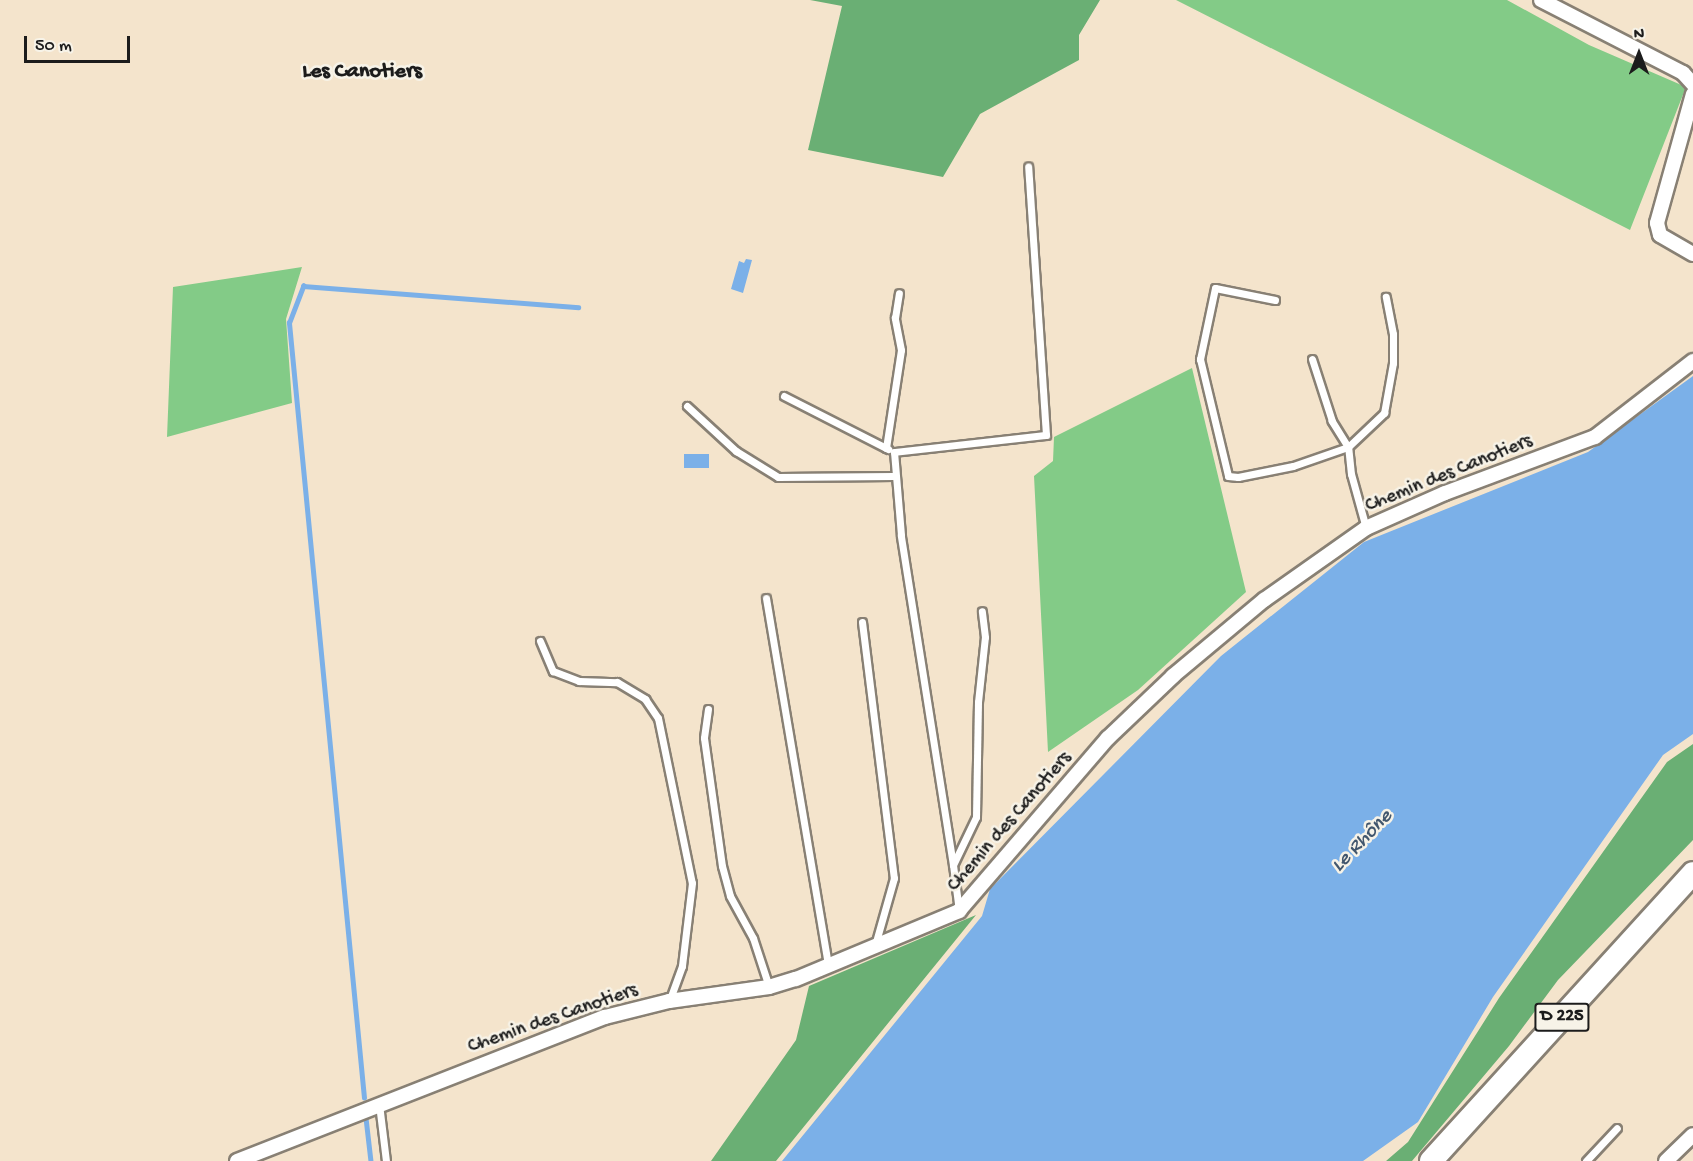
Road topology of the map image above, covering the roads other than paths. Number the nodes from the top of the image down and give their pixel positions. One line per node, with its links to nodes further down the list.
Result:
1 (1541, 0): 2 (street)
2 (1693, 84)
3 (1693, 94): 5 (street)
4 (1028, 166): 15 (lane)
5 (1693, 254)
6 (899, 292): 14 (lane)
7 (1386, 297): 13 (lane)
8 (1275, 300): 13 (lane)
9 (1312, 359): 13 (lane)
10 (1693, 361): 17 (street, Chemin des Canotiers)
11 (784, 396): 14 (lane)
12 (687, 406): 16 (lane)
13 (1348, 447): 17 (lane)
14 (886, 448): 15 (lane)
15 (894, 452): 16 (lane)
16 (894, 476): 23 (lane)
17 (1366, 528): 25 (street, Chemin des Canotiers)
18 (766, 598): 27 (lane)
19 (982, 611): 23 (lane)
20 (862, 622): 26 (lane)
21 (540, 640): 29 (lane)
22 (708, 709): 28 (lane)
23 (953, 865): 25 (lane)
24 (1693, 873): 35 (highway, D 225)
25 (959, 911): 26 (street, Chemin des Canotiers)
26 (875, 945): 27 (street, Chemin des Canotiers)
27 (828, 966): 28 (street, Chemin des Canotiers)
28 (769, 987): 29 (street, Chemin des Canotiers)
29 (669, 1001): 30 (street, Chemin des Canotiers)
30 (379, 1104): 33 (street, Chemin des Canotiers); 34 (lane)
31 (1617, 1128): 36 (lane)
32 (1693, 1135): 37 (street)
33 (237, 1161)
34 (386, 1161)
35 (1431, 1161)
36 (1586, 1161)
37 (1666, 1161)

